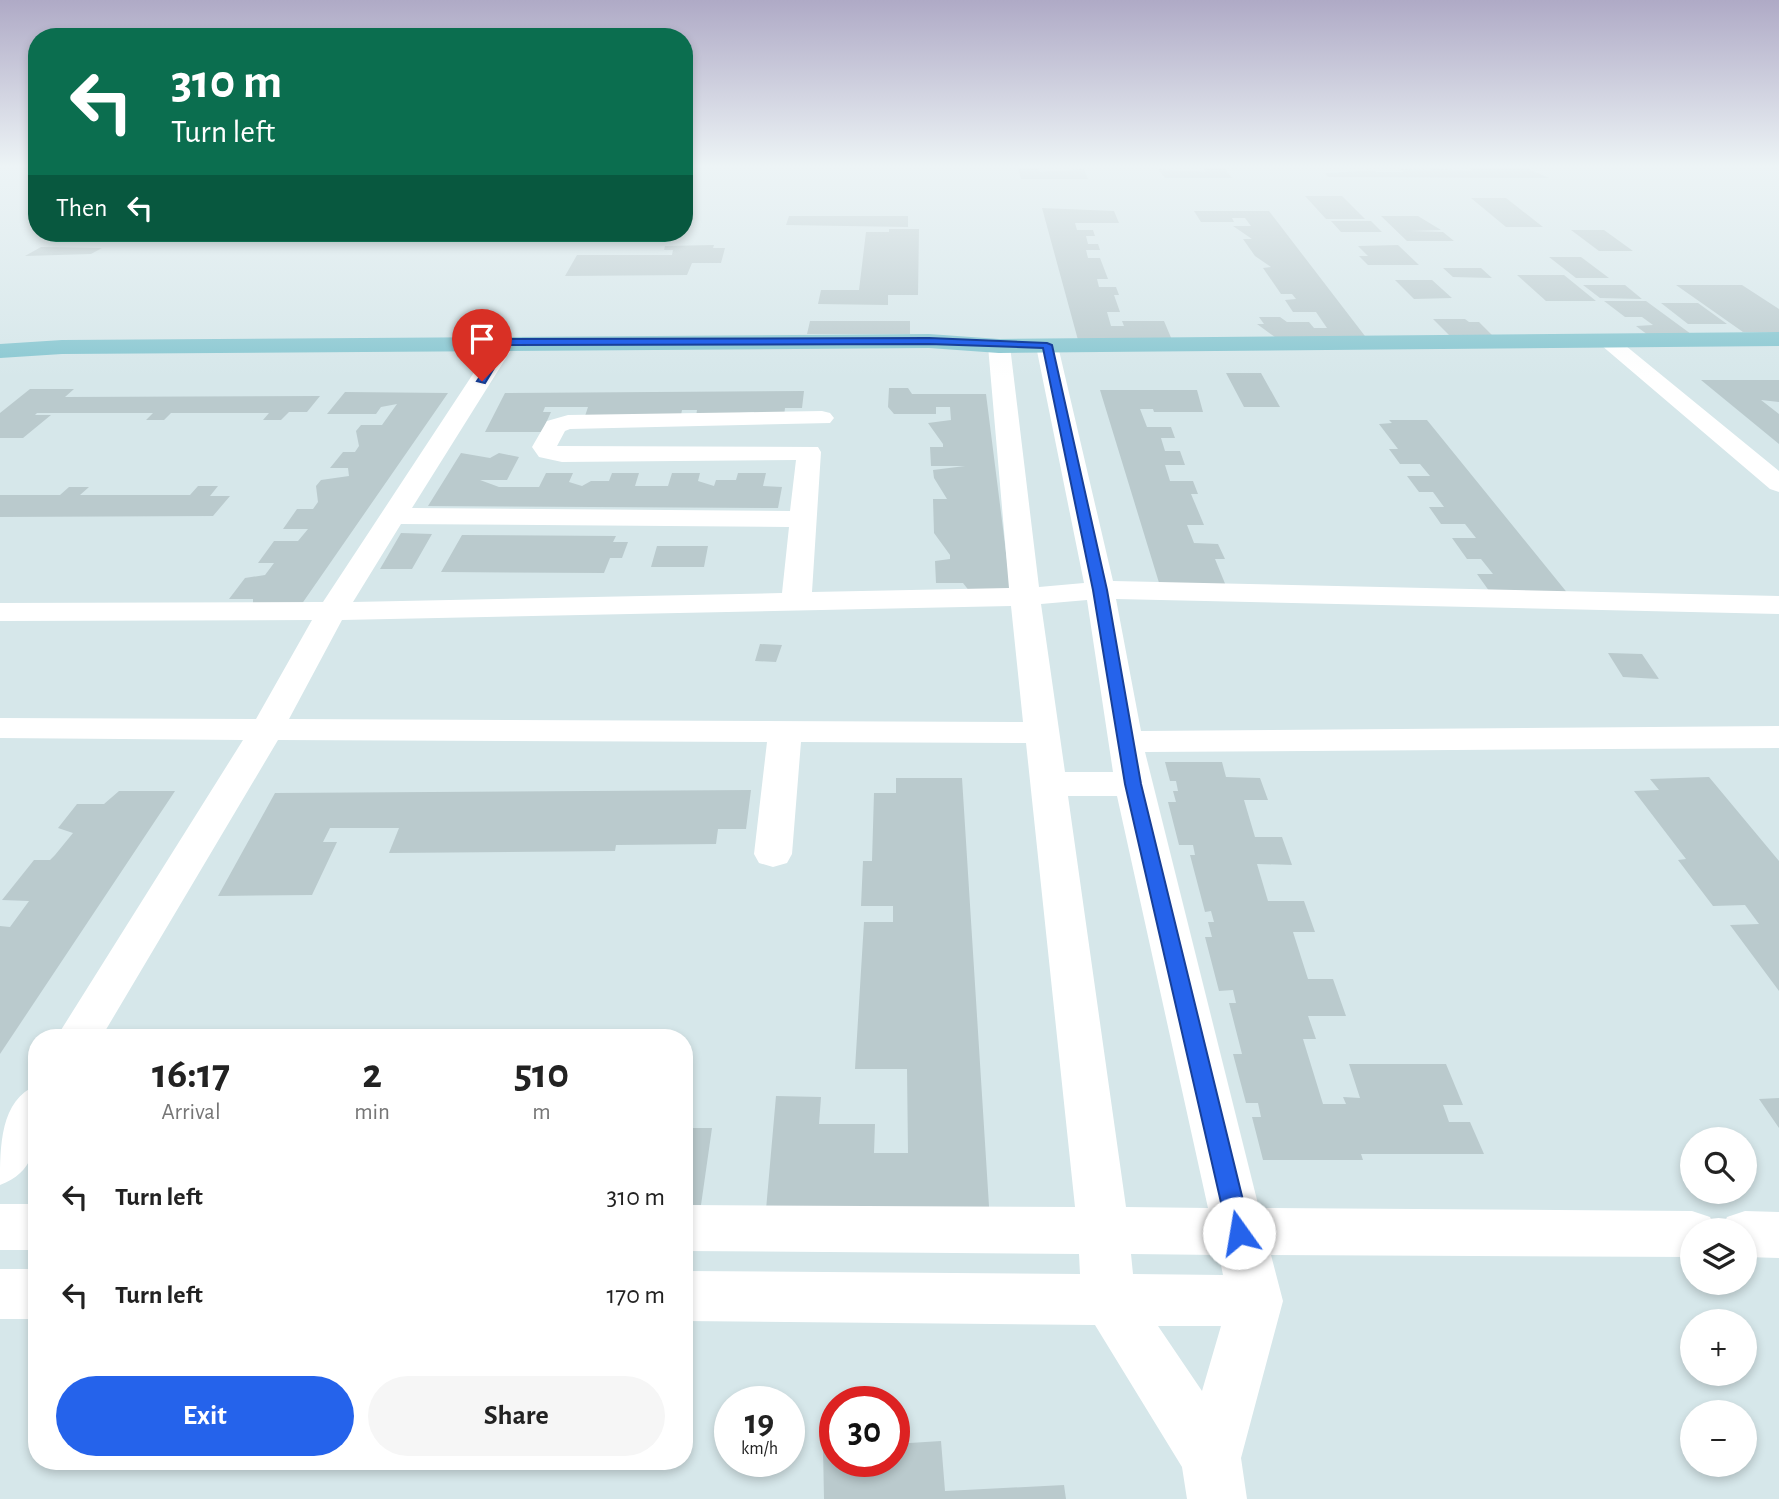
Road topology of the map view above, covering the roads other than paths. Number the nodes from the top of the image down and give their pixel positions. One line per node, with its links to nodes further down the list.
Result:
1 (1779, 339): 2 (main road)
2 (1608, 341): 3 (main road); 8 (street)
3 (1047, 345): 4 (main road); 11 (street)
4 (999, 346): 5 (main road); 12 (street)
5 (501, 350): 6 (main road); 9 (street)
6 (0, 353)
7 (821, 418): 10 (street)
8 (1779, 484)
9 (394, 516): 10 (street); 15 (street)
10 (804, 519): 13 (street)
11 (1100, 590): 12 (street); 14 (street); 22 (street)
12 (1025, 597): 13 (street); 20 (street)
13 (796, 601): 15 (street)
14 (1779, 605)
15 (332, 611): 16 (street); 18 (street)
16 (0, 612)
17 (0, 728): 18 (street)
18 (267, 729): 19 (street); 26 (street)
19 (785, 732): 20 (street); 25 (street)
20 (1043, 733): 23 (street)
21 (1779, 737): 22 (street)
22 (1126, 742): 24 (street)
23 (1049, 784): 24 (street); 32 (street)
24 (1133, 784): 33 (street)
25 (773, 854)
26 (84, 1029)
27 (28, 1119): 28 (street)
28 (0, 1164)
29 (0, 1227): 30 (street)
30 (28, 1227)
31 (693, 1228): 32 (street)
32 (1103, 1229): 33 (street); 40 (street)
33 (1239, 1233): 34 (street); 41 (street)
34 (1680, 1234)
35 (1757, 1234): 36 (street)
36 (1779, 1235)
37 (0, 1294): 38 (street)
38 (28, 1294)
39 (693, 1296): 40 (street)
40 (1108, 1297): 41 (street); 42 (street)
41 (1256, 1301): 42 (street)
42 (1214, 1479)

